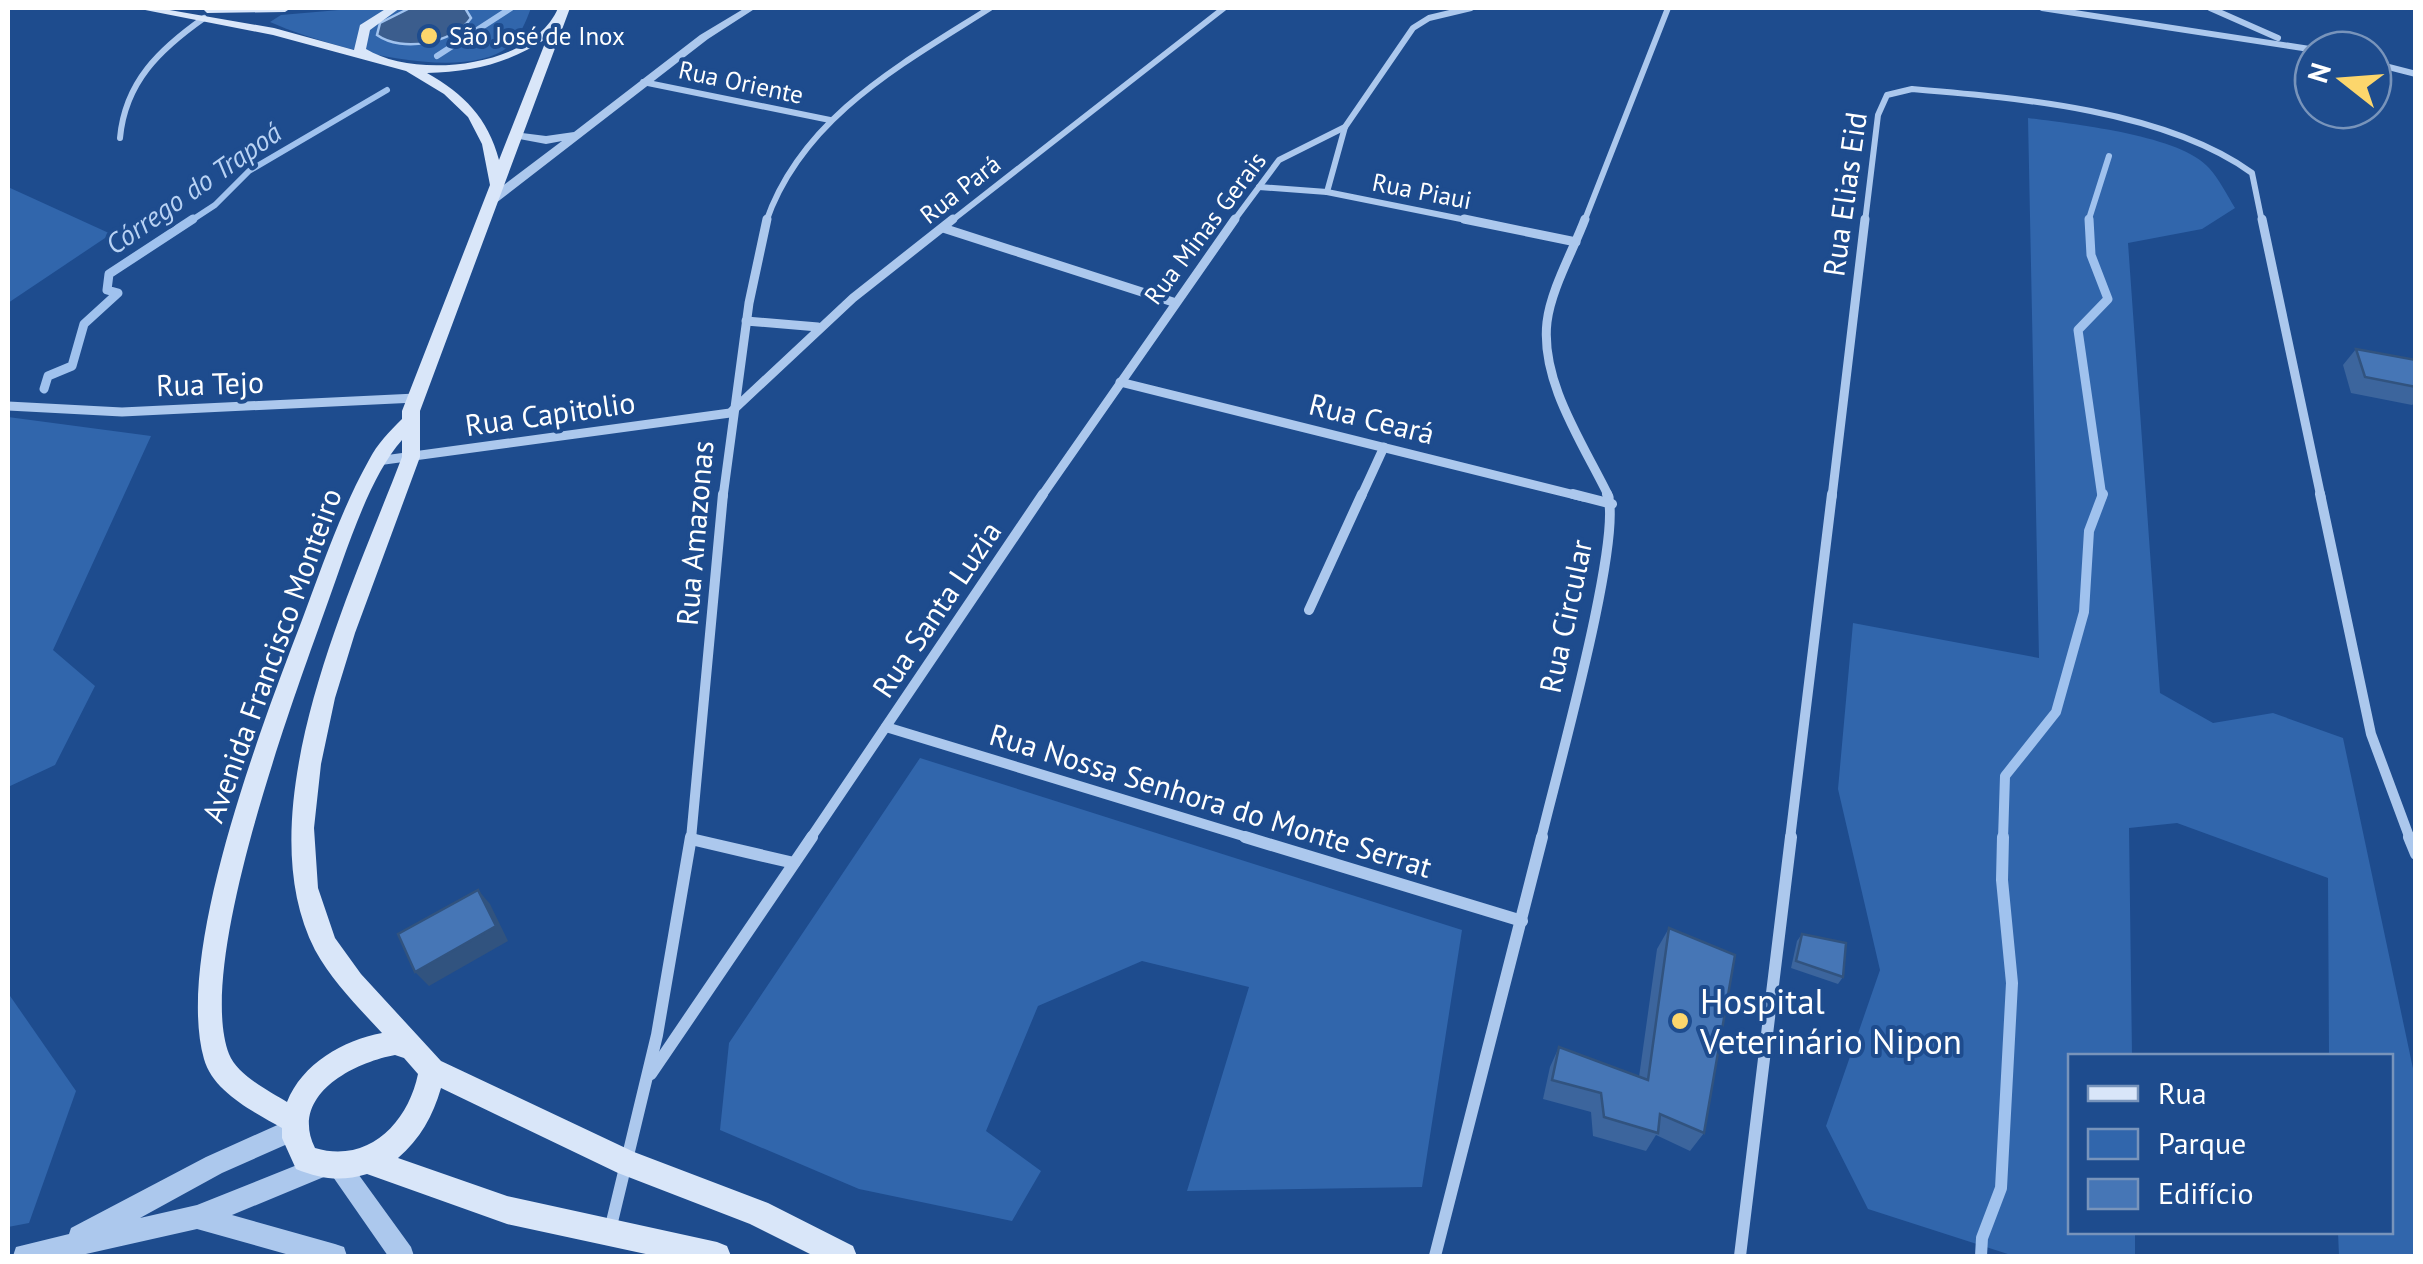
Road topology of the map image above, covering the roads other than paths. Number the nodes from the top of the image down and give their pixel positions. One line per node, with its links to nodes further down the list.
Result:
1 (142, 8): 13 (main road)
2 (151, 8): 3 (main road)
3 (285, 8)
4 (394, 8): 16 (main road)
5 (564, 8): 14 (main road, Avenida Francisco Monteiro)
6 (752, 8): 18 (street)
7 (990, 8): 19 (street, Rua Amazonas)
8 (1224, 8): 27 (street, Rua Pará)
9 (1471, 8): 20 (street, Rua Minas Gerais)
10 (1668, 8): 28 (street, Rua Circular)
11 (2042, 8): 15 (street)
12 (2210, 8): 15 (street)
13 (204, 18): 16 (main road); 23 (street)
14 (556, 26): 17 (main road); 22 (main road, Avenida Francisco Monteiro)
15 (2292, 44)
16 (369, 58): 17 (main road)
17 (406, 66): 26 (main road)
18 (643, 82): 19 (street, Rua Oriente); 21 (street)
19 (830, 120): 30 (street, Rua Amazonas)
20 (1345, 126): 24 (street, Rua Minas Gerais); 25 (street, Rua Minas Gerais)
21 (579, 134): 22 (street); 26 (street)
22 (518, 136): 26 (main road, Avenida Francisco Monteiro)
23 (120, 138)
24 (1259, 187): 25 (street, Rua Piaui); 29 (street, Rua Minas Gerais)
25 (1327, 192): 28 (street, Rua Piaui)
26 (494, 194): 33 (main road, Avenida Francisco Monteiro)
27 (943, 228): 29 (street); 31 (street, Rua Pará)
28 (1576, 242): 40 (street, Rua Circular)
29 (1172, 302): 32 (street, Rua Minas Gerais)
30 (746, 321): 31 (street); 35 (street, Rua Amazonas)
31 (818, 327): 35 (street, Rua Pará)
32 (1120, 382): 37 (street, Rua Ceará); 42 (street, Rua Santa Luzia)
33 (416, 398): 34 (street, Rua Tejo); 36 (main road, Avenida Francisco Monteiro)
34 (8, 406)
35 (730, 413): 38 (street, Rua Capitolio); 43 (street, Rua Amazonas)
36 (408, 423): 38 (main road, Avenida Francisco Monteiro); 39 (main road, Avenida Francisco Monteiro)
37 (1384, 447): 40 (street, Rua Ceará); 41 (street)
38 (411, 458): 39 (street, Rua Capitolio); 47 (main road, Avenida Francisco Monteiro)
39 (376, 461): 50 (main road, Avenida Francisco Monteiro)
40 (1612, 504): 46 (street, Rua Circular)
41 (1309, 610)
42 (886, 728): 45 (street, Rua Santa Luzia); 46 (street, Rua Nossa Senhora do Monte Serrat)
43 (690, 838): 45 (street); 49 (street, Rua Amazonas)
44 (2416, 854): 62 (street, Rua Elias Eid)
45 (794, 863): 49 (street, Rua Santa Luzia)
46 (1522, 921): 61 (street, Rua Circular)
47 (412, 1048): 48 (main road); 50 (main road)
48 (432, 1070): 51 (main road); 52 (main road)
49 (652, 1074): 51 (street, Rua Amazonas)
50 (294, 1125): 52 (main road); 55 (street)
51 (628, 1163): 54 (street, Rua Amazonas); 60 (main road)
52 (343, 1165): 53 (street); 54 (main road); 58 (street)
53 (196, 1217): 55 (street); 57 (street)
54 (608, 1235): 59 (main road)
55 (62, 1247): 56 (street)
56 (25, 1256)
57 (335, 1256)
58 (402, 1256)
59 (717, 1256)
60 (843, 1256)
61 (1435, 1256)
62 (1740, 1256)

